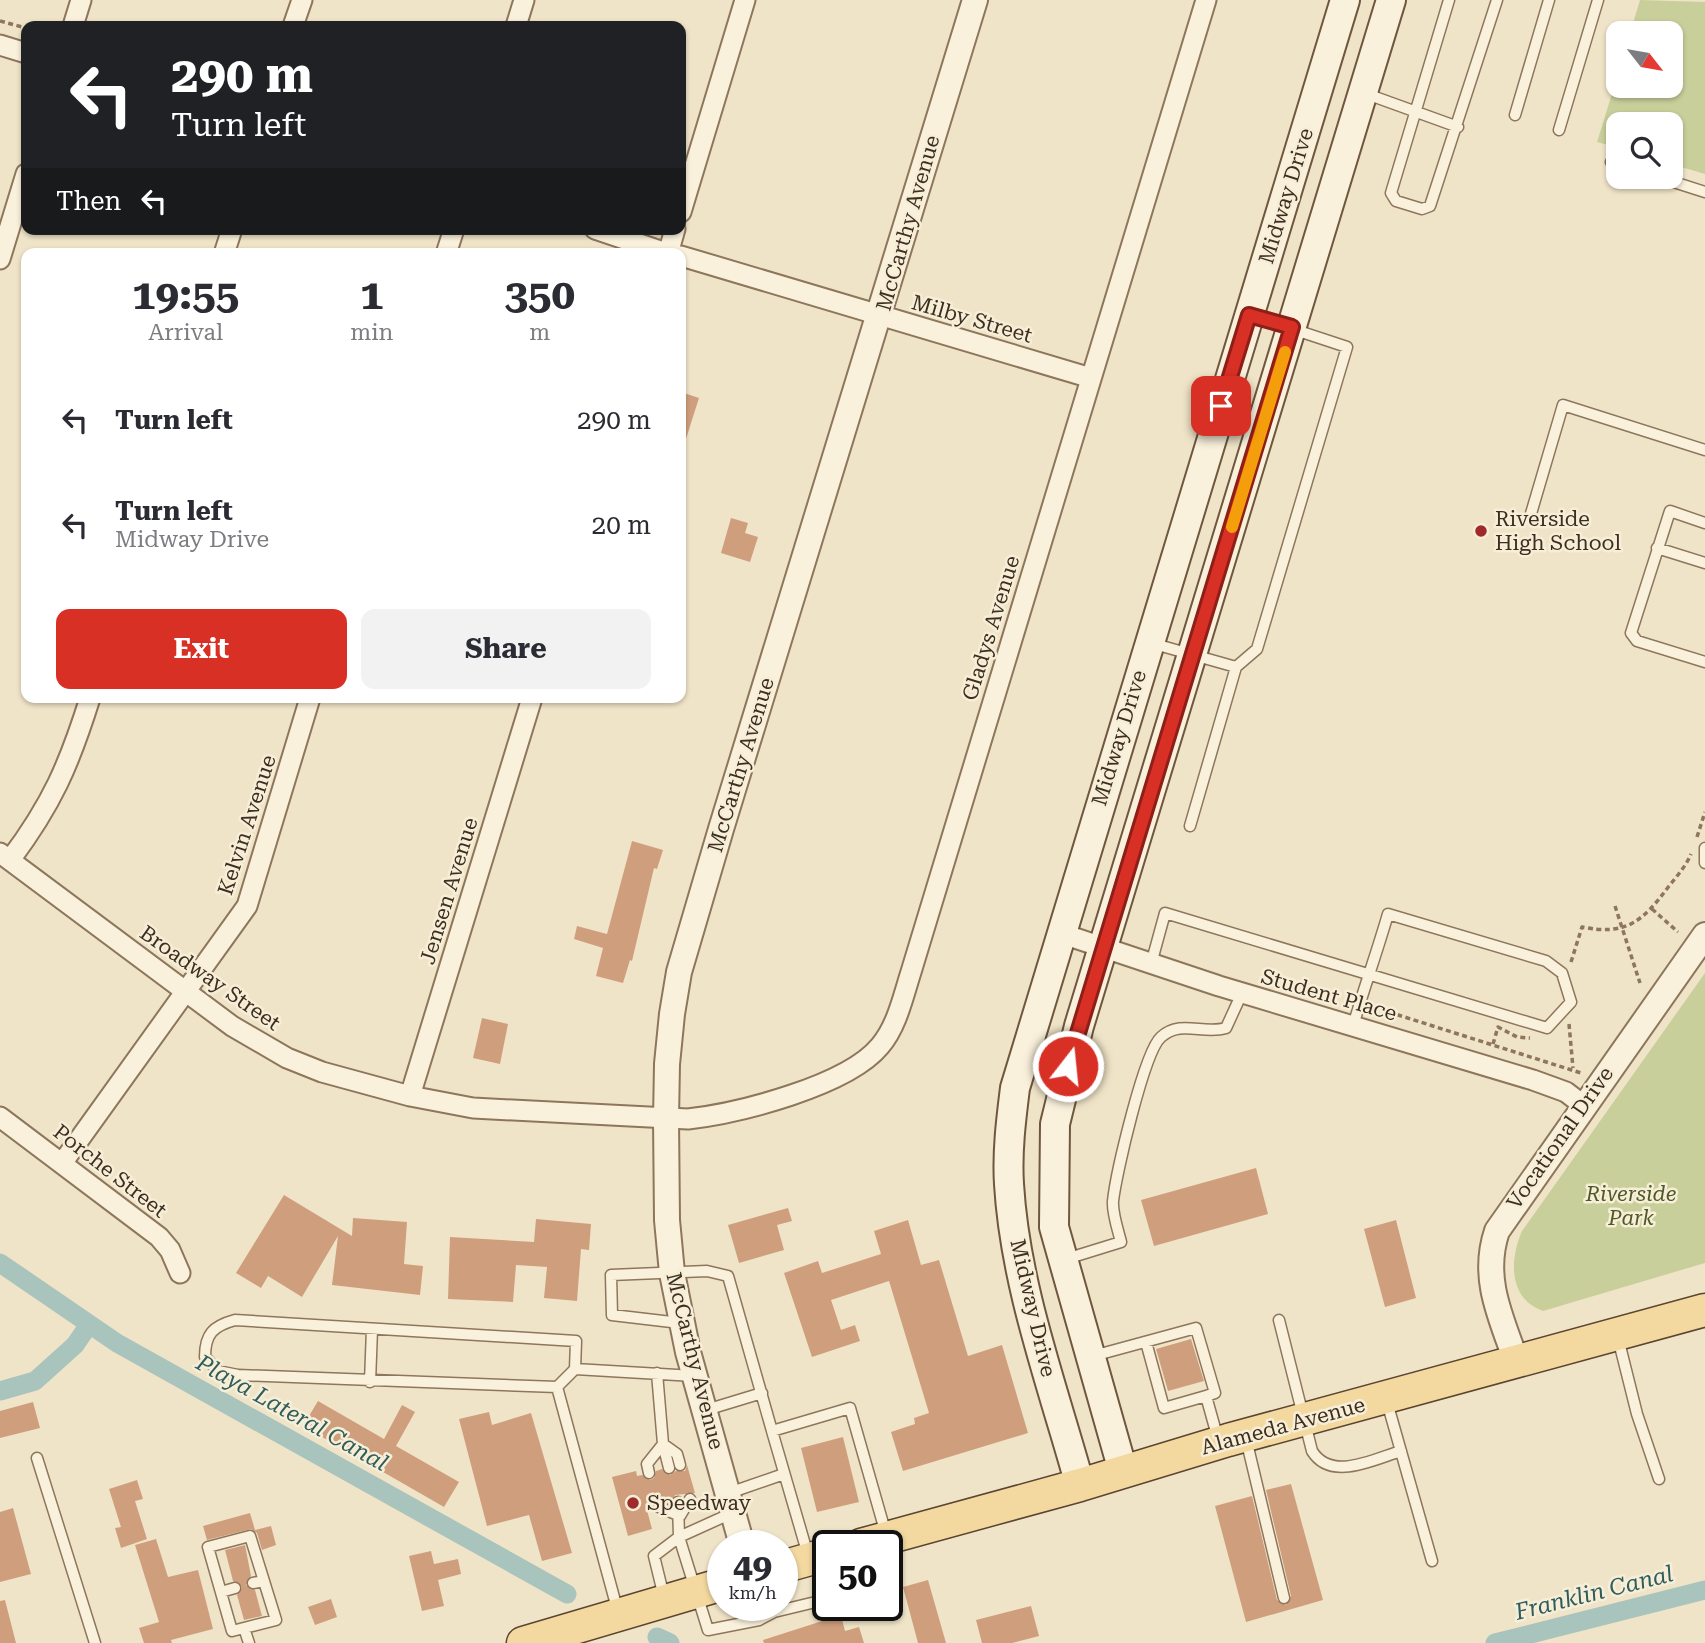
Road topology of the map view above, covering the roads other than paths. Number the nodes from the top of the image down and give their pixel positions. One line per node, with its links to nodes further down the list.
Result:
1 (81, 0): 13 (street)
2 (302, 0): 14 (street)
3 (524, 0): 15 (street)
4 (745, 0): 26 (street)
5 (975, 0): 32 (street, McCarthy Avenue)
6 (1206, 0): 34 (street, Gladys Avenue)
7 (1345, 0): 31 (main road, Midway Drive)
8 (1391, 0): 18 (main road, Midway Drive)
9 (1449, 0): 19 (lane)
10 (1497, 0): 21 (lane)
11 (1549, 0): 20 (lane)
12 (1598, 0): 22 (lane)
13 (75, 21)
14 (295, 21)
15 (518, 21)
16 (0, 45): 17 (street)
17 (21, 51)
18 (1363, 93): 19 (lane); 33 (main road, Midway Drive)
19 (1416, 110): 21 (lane); 21 (lane)
20 (1515, 115)
21 (1458, 127)
22 (1559, 130)
23 (1683, 185): 25 (lane)
24 (21, 190): 30 (street)
25 (1705, 192)
26 (686, 195)
27 (613, 235): 28 (street)
28 (650, 248)
29 (686, 258): 32 (street, Milby Street)
30 (0, 259)
31 (1249, 315): 33 (lane); 40 (main road, Midway Drive)
32 (880, 317): 34 (street, Milby Street); 62 (street, McCarthy Avenue)
33 (1292, 327): 41 (main road, Midway Drive); 43 (lane)
34 (1091, 378): 62 (street, Gladys Avenue)
35 (1705, 450): 36 (lane)
36 (1530, 517)
37 (1705, 523): 38 (lane)
38 (1657, 548): 39 (lane); 42 (lane)
39 (1705, 563)
40 (1149, 642): 41 (lane); 51 (main road, Midway Drive)
41 (1192, 656): 43 (lane); 53 (main road, Midway Drive)
42 (1705, 662)
43 (1236, 667): 47 (lane)
44 (88, 703): 49 (street)
45 (308, 703): 56 (street, Kelvin Avenue)
46 (530, 703): 59 (street, Jensen Avenue)
47 (1190, 826)
48 (1705, 848): 50 (lane)
49 (5, 856): 56 (street, Broadway Street)
50 (1705, 863)
51 (1060, 933): 53 (street, Student Place); 96 (main road, Midway Drive)
52 (1705, 935): 60 (street, Vocational Drive)
53 (1104, 946): 54 (street, Student Place); 64 (main road, Midway Drive)
54 (1152, 964): 55 (lane); 57 (street, Student Place)
55 (1369, 974): 55 (lane); 58 (lane)
56 (187, 991): 59 (street, Broadway Street); 63 (street, Kelvin Avenue)
57 (1242, 993): 58 (street, Student Place); 64 (lane)
58 (1353, 1026): 60 (street, Student Place)
59 (410, 1096): 62 (street, Broadway Street)
60 (1583, 1105): 74 (street, Vocational Drive)
61 (0, 1117): 63 (street, Porche Street)
62 (666, 1119): 66 (street, McCarthy Avenue)
63 (62, 1162): 65 (street, Porche Street)
64 (1063, 1261): 73 (main road, Midway Drive)
65 (180, 1273)
66 (672, 1273): 69 (street, McCarthy Avenue); 69 (lane); 80 (lane)
67 (1705, 1310): 71 (main road, Alameda Avenue)
68 (1279, 1321): 84 (lane)
69 (683, 1323): 77 (street, McCarthy Avenue)
70 (372, 1329): 75 (lane); 78 (lane); 78 (lane)
71 (1617, 1334): 74 (main road, Alameda Avenue); 95 (lane)
72 (1146, 1342): 73 (lane); 81 (lane); 81 (lane)
73 (1089, 1357): 92 (main road, Midway Drive)
74 (1517, 1363): 82 (main road, Alameda Avenue)
75 (575, 1369): 76 (lane); 79 (lane)
76 (657, 1373): 77 (lane); 87 (lane)
77 (695, 1376): 83 (street, McCarthy Avenue)
78 (370, 1382): 79 (lane)
79 (557, 1387): 114 (lane)
80 (762, 1394): 83 (lane); 85 (lane)
81 (1206, 1396): 86 (lane)
82 (1386, 1398): 84 (main road, Alameda Avenue); 88 (lane)
83 (705, 1410): 99 (street, McCarthy Avenue)
84 (1304, 1420): 86 (main road, Alameda Avenue); 88 (lane)
85 (772, 1431): 94 (lane); 103 (lane)
86 (1232, 1439): 92 (main road, Alameda Avenue); 112 (lane)
87 (663, 1444): 90 (lane); 91 (lane); 93 (lane)
88 (1401, 1451): 107 (lane)
89 (37, 1458): 118 (lane)
90 (680, 1465)
91 (669, 1468)
92 (1123, 1471): 96 (main road, Alameda Avenue)
93 (649, 1473)
94 (784, 1474): 99 (lane); 106 (lane)
95 (1659, 1479)
96 (1080, 1485): 104 (main road, Alameda Avenue)
97 (690, 1499): 101 (lane)
98 (678, 1502): 101 (lane)
99 (730, 1503): 102 (street, McCarthy Avenue); 105 (lane)
100 (659, 1507): 101 (lane)
101 (680, 1516): 105 (lane)
102 (738, 1530)
103 (872, 1530)
104 (903, 1534)
105 (679, 1537): 108 (lane); 113 (lane)
106 (812, 1555)
107 (1432, 1561)
108 (707, 1583)
109 (235, 1588): 111 (lane)
110 (707, 1589): 113 (main road)
111 (221, 1592): 117 (lane); 117 (lane)
112 (1284, 1598)
113 (664, 1601): 114 (main road)
114 (619, 1614): 120 (main road)
115 (708, 1621): 116 (lane)
116 (754, 1621)
117 (244, 1628): 119 (lane)
118 (95, 1643)
119 (248, 1643)
120 (523, 1643)

